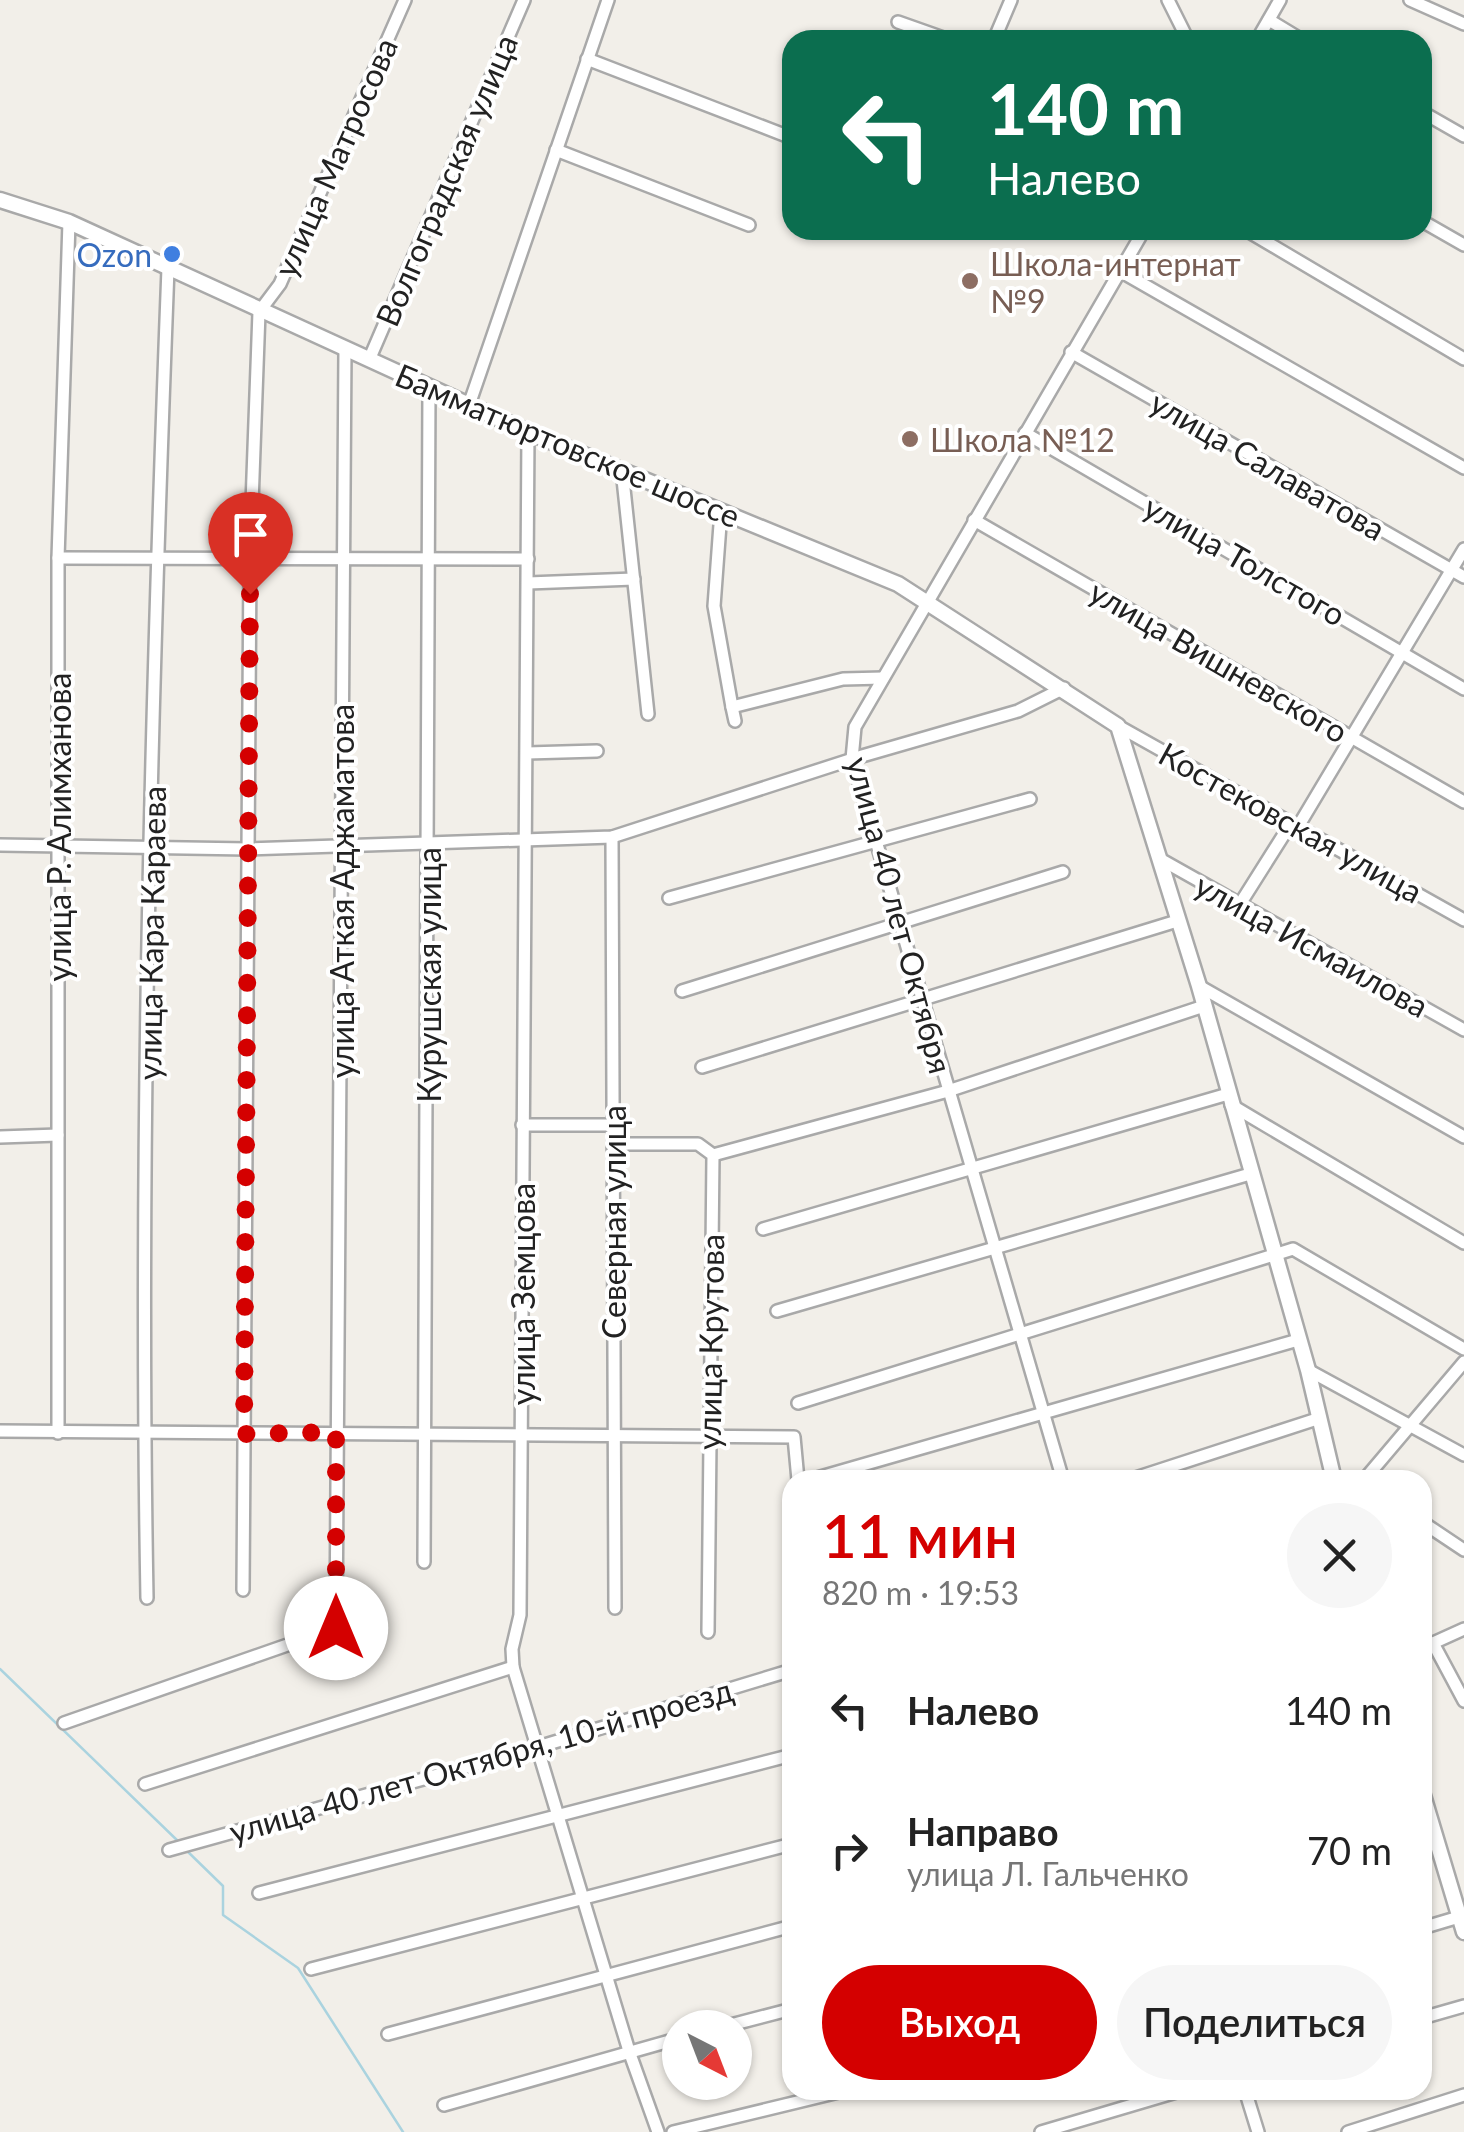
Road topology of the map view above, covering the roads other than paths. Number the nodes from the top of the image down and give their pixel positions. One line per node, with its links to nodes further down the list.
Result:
1 (405, 0): 30 (street, улица Матросова)
2 (524, 0): 33 (street, Волгоградская улица)
3 (608, 0): 16 (street)
4 (1011, 0): 12 (street)
5 (1168, 0): 13 (street)
6 (1280, 0): 8 (street)
7 (1410, 0): 10 (street)
8 (1269, 20): 14 (street); 15 (street)
9 (898, 22): 11 (street)
10 (1464, 24)
11 (921, 30)
12 (998, 30)
13 (1183, 30)
14 (1263, 30)
15 (1286, 30)
16 (588, 60): 18 (street); 20 (street)
17 (1432, 118): 19 (street)
18 (782, 134)
19 (1464, 136)
20 (556, 150): 23 (street); 36 (street)
21 (0, 200): 22 (street, Бамматюртовское шоссе)
22 (69, 222): 28 (street, Бамматюртовское шоссе); 44 (street, улица Р. Алимханова)
23 (749, 226)
24 (1432, 227): 27 (street)
25 (1138, 240): 29 (street, улица 40 лет Октября)
26 (1263, 240): 34 (street)
27 (1464, 246)
28 (168, 268): 30 (street, Бамматюртовское шоссе); 45 (street, улица Кара Караева)
29 (1120, 271): 32 (street, улица 40 лет Октября); 39 (street)
30 (260, 312): 31 (street, Бамматюртовское шоссе); 46 (street)
31 (345, 350): 33 (street, Бамматюртовское шоссе); 47 (street, улица Аткая Аджаматова)
32 (1071, 352): 38 (street, улица 40 лет Октября); 50 (street, улица Салаватова)
33 (369, 360): 35 (street, Бамматюртовское шоссе)
34 (1464, 360)
35 (429, 387): 36 (street, Бамматюртовское шоссе); 48 (street, Курушская улица)
36 (469, 405): 37 (street, Бамматюртовское шоссе)
37 (528, 432): 40 (street, Бамматюртовское шоссе); 49 (street, улица Земцова)
38 (1025, 433): 42 (street, улица 40 лет Октября); 55 (street, улица Толстого)
39 (1464, 468)
40 (622, 470): 41 (street, Бамматюртовское шоссе); 52 (street)
41 (720, 511): 54 (street, Бамматюртовское шоссе); 59 (street)
42 (974, 520): 54 (street, улица 40 лет Октября); 63 (street, улица Вишневского)
43 (1464, 549): 50 (street)
44 (58, 558): 45 (street); 75 (street, улица Р. Алимханова)
45 (157, 558): 46 (street); 77 (street, улица Кара Караева)
46 (250, 558): 47 (street); 78 (street)
47 (343, 558): 48 (street); 76 (street, улица Аткая Аджаматова)
48 (427, 558): 49 (street); 73 (street, Курушская улица)
49 (528, 560): 53 (street, улица Земцова)
50 (1452, 570): 51 (street, улица Салаватова); 55 (street)
51 (1464, 577)
52 (634, 579): 53 (street); 60 (street)
53 (528, 583): 65 (street, улица Земцова)
54 (927, 602): 56 (street, улица 40 лет Октября); 57 (street, Бамматюртовское шоссе)
55 (1404, 653): 58 (street, улица Толстого); 63 (street)
56 (883, 678): 59 (street); 66 (street, улица 40 лет Октября)
57 (1064, 688): 62 (street, Бамматюртовское шоссе); 66 (street)
58 (1464, 689)
59 (732, 707): 61 (street)
60 (648, 714)
61 (736, 721)
62 (1118, 726): 69 (street, Костековская улица); 79 (street)
63 (1352, 738): 68 (street, улица Вишневского); 69 (street)
64 (597, 752): 65 (street)
65 (528, 753): 72 (street, улица Земцова)
66 (852, 759): 70 (street); 71 (street, улица 40 лет Октября)
67 (1030, 799): 71 (street)
68 (1464, 802)
69 (1299, 825): 82 (street); 83 (street, Костековская улица)
70 (612, 837): 72 (street); 95 (street, Северная улица)
71 (875, 838): 81 (street); 84 (street, улица 40 лет Октября)
72 (526, 840): 73 (street); 94 (street, улица Земцова)
73 (428, 842): 76 (street); 123 (street, Курушская улица)
74 (0, 845): 75 (street)
75 (58, 845): 77 (street); 96 (street, улица Р. Алимханова)
76 (341, 846): 78 (street); 118 (street, улица Аткая Аджаматова)
77 (152, 848): 78 (street); 120 (street, улица Кара Караева)
78 (248, 849): 122 (street)
79 (1160, 860): 82 (street, улица Исмаилова); 85 (street)
80 (1063, 872): 84 (street)
81 (669, 898)
82 (1240, 904): 90 (street, улица Исмаилова)
83 (1464, 920)
84 (898, 921): 87 (street); 88 (street, улица 40 лет Октября)
85 (1178, 922): 86 (street); 88 (street)
86 (1198, 986): 89 (street); 98 (street)
87 (682, 991)
88 (922, 1003): 91 (street); 92 (street, улица 40 лет Октября)
89 (1204, 1006): 92 (street); 93 (street)
90 (1464, 1030)
91 (702, 1067)
92 (948, 1092): 100 (street); 101 (street, улица 40 лет Октября)
93 (1230, 1100): 101 (street); 102 (street); 104 (street)
94 (522, 1124): 95 (street); 121 (street, улица Земцова)
95 (612, 1125): 99 (street, Северная улица)
96 (58, 1135): 97 (street); 119 (street, улица Р. Алимханова)
97 (0, 1137)
98 (1464, 1137)
99 (613, 1144): 100 (street); 125 (street, Северная улица)
100 (713, 1155): 124 (street, улица Крутова)
101 (973, 1169): 103 (street); 105 (street, улица 40 лет Октября)
102 (1250, 1174): 105 (street); 106 (street)
103 (763, 1229)
104 (1464, 1244)
105 (994, 1249): 107 (street); 108 (street, улица 40 лет Октября)
106 (1274, 1253): 108 (street); 109 (street); 110 (street)
107 (777, 1311)
108 (1020, 1336): 113 (street); 114 (street, улица 40 лет Октября)
109 (1298, 1340): 112 (street); 114 (street)
110 (1464, 1349)
111 (1464, 1362): 116 (street)
112 (1308, 1370): 115 (street); 116 (street)
113 (798, 1403)
114 (1043, 1411): 128 (street); 129 (street, улица 40 лет Октября)
115 (1320, 1418): 130 (street); 131 (street)
116 (1410, 1425): 126 (street); 132 (street)
117 (0, 1431): 119 (street)
118 (336, 1432): 122 (street); 123 (street); 146 (street, улица Аткая Аджаматова)
119 (58, 1433): 120 (street)
120 (144, 1433): 122 (street); 137 (street, улица Кара Караева)
121 (522, 1433): 123 (street); 125 (street); 143 (street, улица Земцова)
122 (244, 1434): 136 (street)
123 (425, 1434): 135 (street, Курушская улица)
124 (708, 1434): 125 (street); 127 (street); 140 (street, улица Крутова)
125 (614, 1435): 138 (street, Северная улица)
126 (1464, 1455)
127 (797, 1470)
128 (844, 1470)
129 (1061, 1470)
130 (1160, 1470)
131 (1332, 1470)
132 (1372, 1470)
133 (1432, 1529): 134 (street)
134 (1464, 1550)
135 (424, 1562)
136 (244, 1590)
137 (147, 1598)
138 (615, 1608)
139 (1464, 1630): 141 (street)
140 (708, 1632)
141 (1432, 1644)
142 (1432, 1652): 145 (street)
143 (513, 1667): 147 (street, улица Земцова); 149 (street)
144 (782, 1673): 147 (street, улица 40 лет Октября, 10-й проезд)
145 (1464, 1701)
146 (64, 1723)
147 (538, 1748): 150 (street, улица Земцова); 153 (street, улица 40 лет Октября, 10-й проезд)
148 (782, 1757): 150 (street)
149 (145, 1784)
150 (558, 1813): 154 (street); 155 (street, улица Земцова)
151 (1432, 1844): 156 (street)
152 (782, 1846): 155 (street)
153 (169, 1850)
154 (259, 1894)
155 (584, 1894): 159 (street); 160 (street, улица Земцова)
156 (1462, 1925): 157 (street)
157 (1432, 1927)
158 (782, 1929): 160 (street)
159 (310, 1969)
160 (609, 1976): 165 (street); 167 (street, улица Земцова)
161 (1464, 2006): 163 (street)
162 (782, 2012): 164 (street)
163 (1432, 2015)
164 (752, 2019)
165 (388, 2034)
166 (662, 2042): 167 (street)
167 (629, 2050): 172 (street); 173 (street, улица Земцова)
168 (1464, 2095): 177 (street)
169 (805, 2100): 174 (street)
170 (1149, 2100): 175 (street)
171 (1249, 2100): 176 (street)
172 (444, 2106)
173 (654, 2131)
174 (672, 2132)
175 (1041, 2132)
176 (1258, 2132)
177 (1348, 2132)

